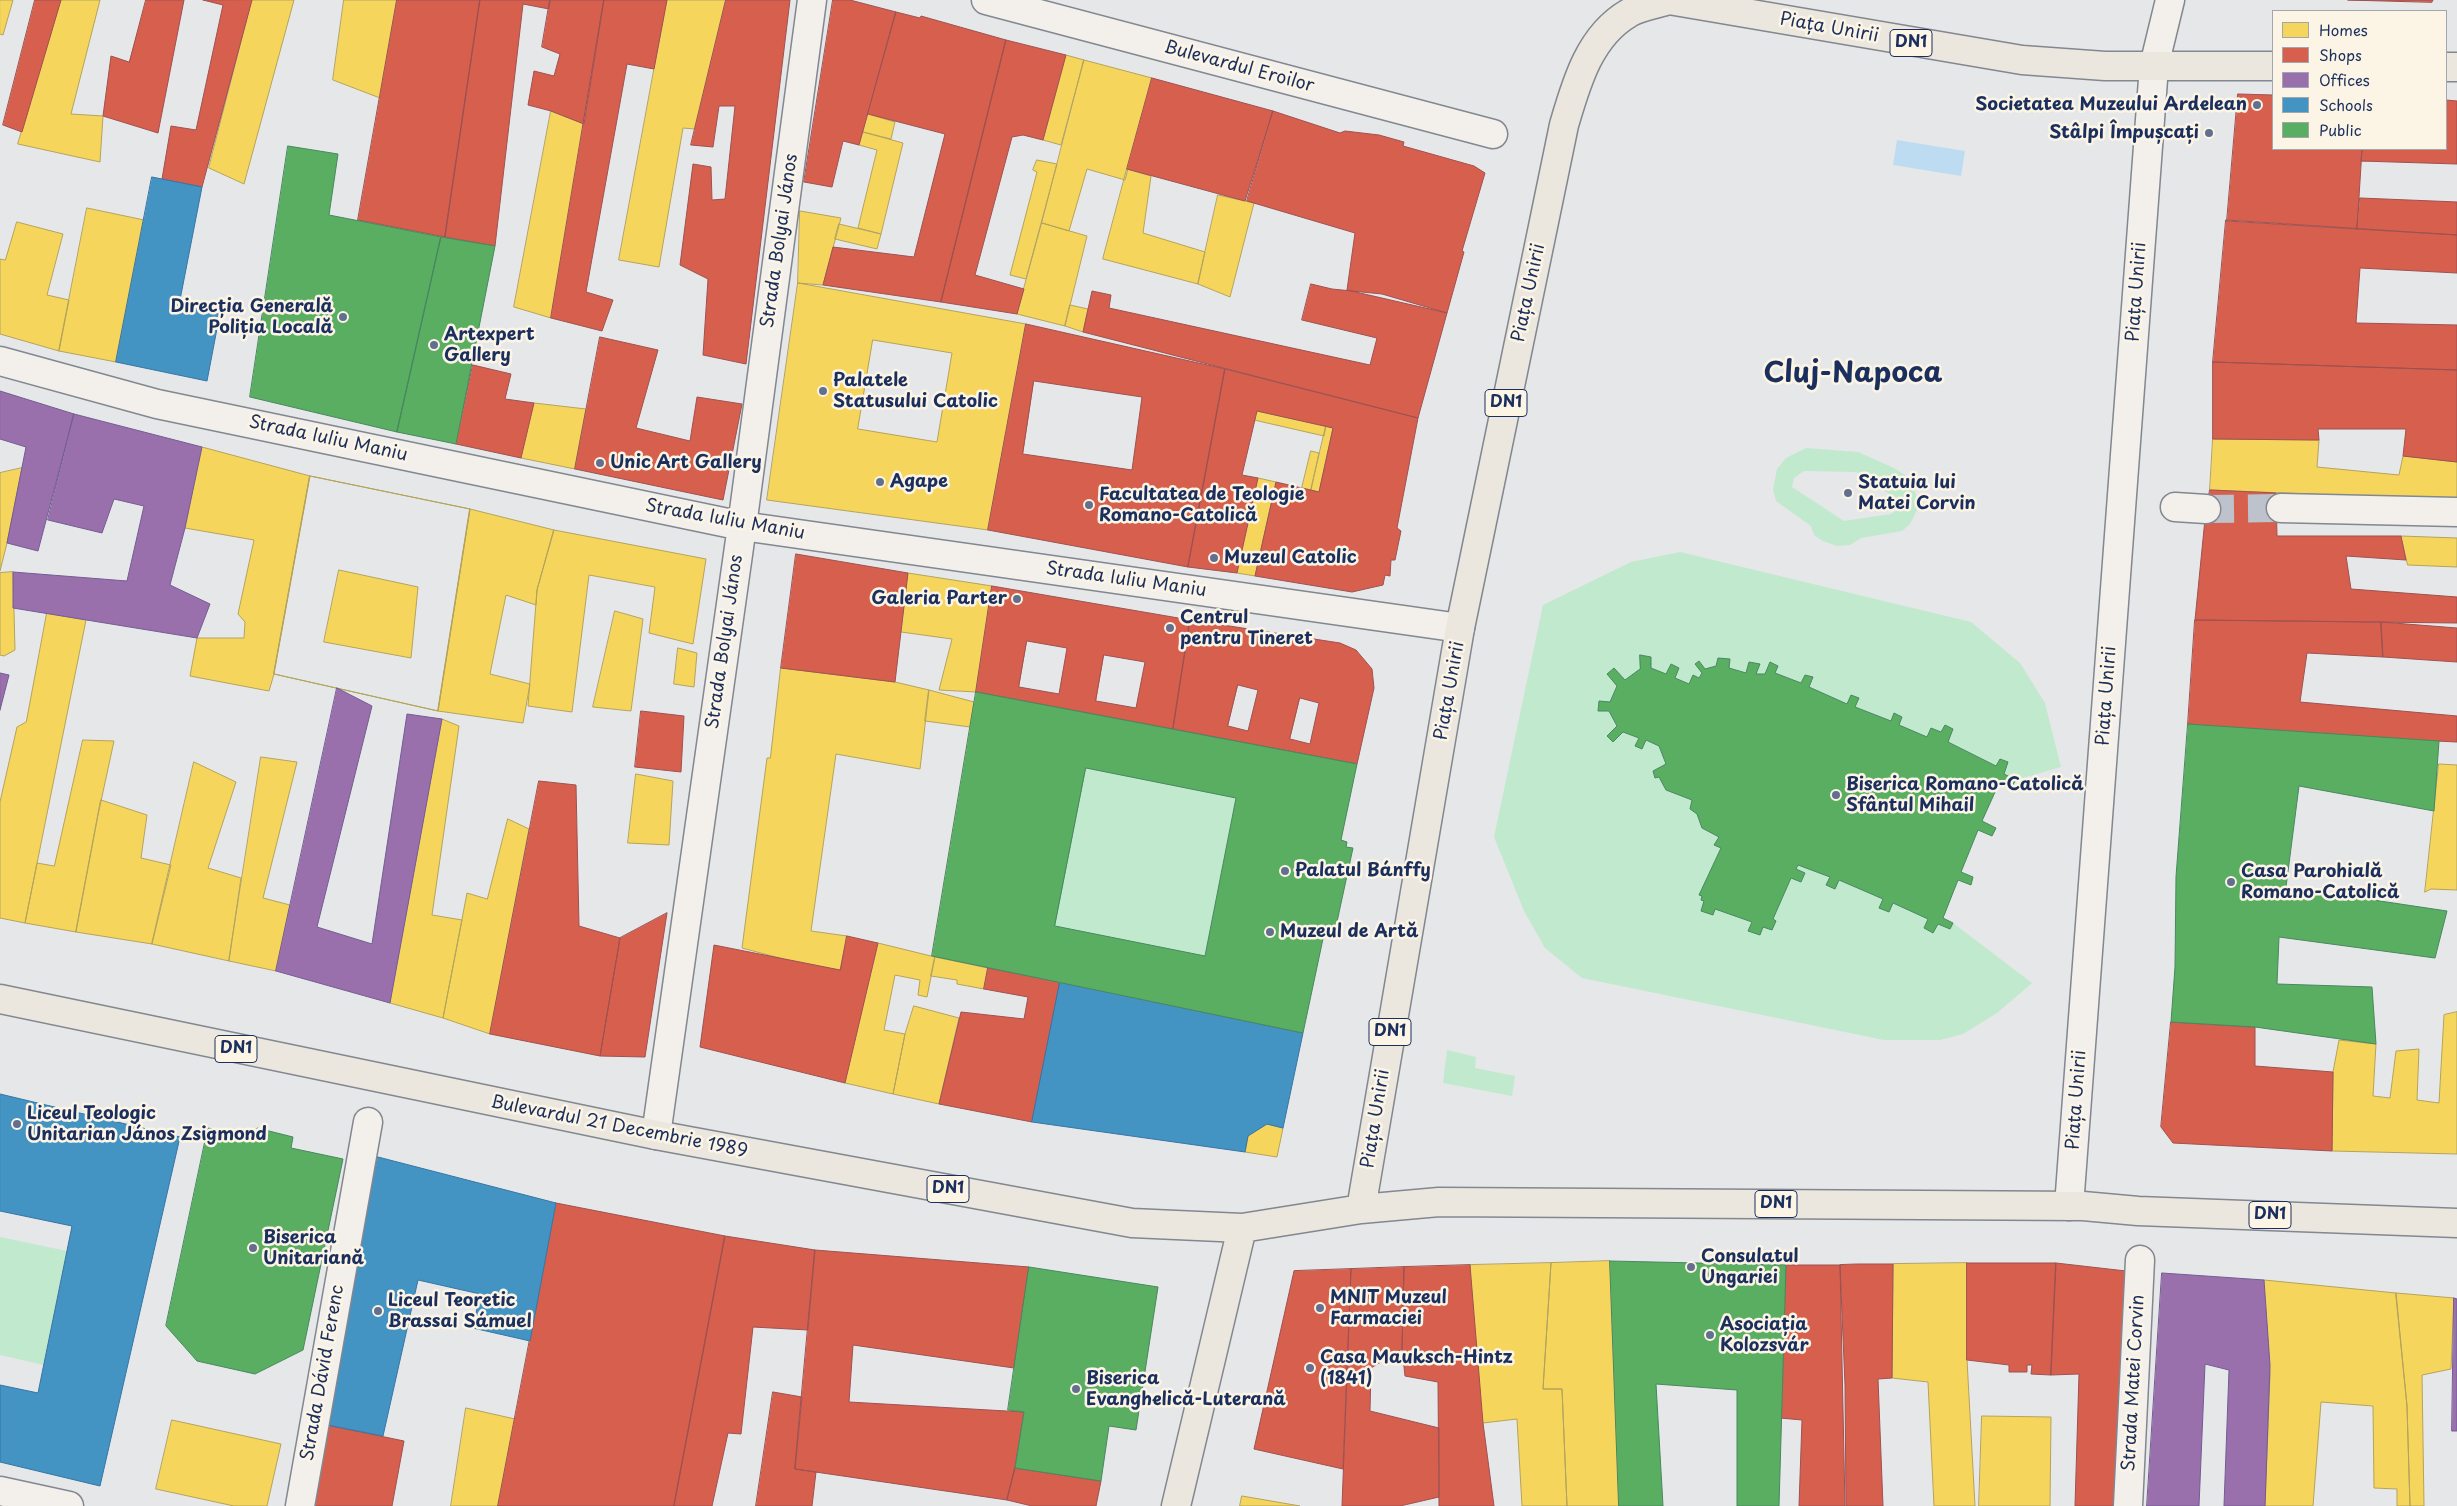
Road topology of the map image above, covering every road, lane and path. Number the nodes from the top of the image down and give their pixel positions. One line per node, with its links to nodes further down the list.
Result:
1 (812, 0): 13 (street, Strada Bolyai János)
2 (986, 0): 7 (street, Bulevardul Eroilor)
3 (1669, 0): 5 (main road, Piața Unirii / DN1); 14 (main road, Piața Unirii / DN1)
4 (2170, 0): 5 (street)
5 (2154, 66): 6 (main road, DN1); 18 (street, Piața Unirii)
6 (2272, 66)
7 (1493, 134)
8 (0, 361): 13 (street, Strada Iuliu Maniu)
9 (2175, 507): 11 (street)
10 (2281, 508): 12 (street)
11 (2206, 509)
12 (2457, 512)
13 (742, 526): 14 (street, Strada Iuliu Maniu); 17 (street, Strada Bolyai János)
14 (1460, 628): 19 (main road, Piața Unirii / DN1)
15 (0, 1000): 17 (main road, Bulevardul 21 Decembrie 1989 / DN1)
16 (368, 1122): 25 (street, Strada Dávid Ferenc)
17 (656, 1135): 21 (main road, Bulevardul 21 Decembrie 1989 / DN1)
18 (2076, 1206): 19 (main road, DN1); 20 (main road, DN1)
19 (1361, 1209): 21 (main road, DN1)
20 (2457, 1222)
21 (1242, 1228): 26 (main road)
22 (2140, 1260): 27 (street, Strada Matei Corvin)
23 (0, 1491): 24 (street)
24 (68, 1506)
25 (300, 1506)
26 (1176, 1506)
27 (2128, 1506)

